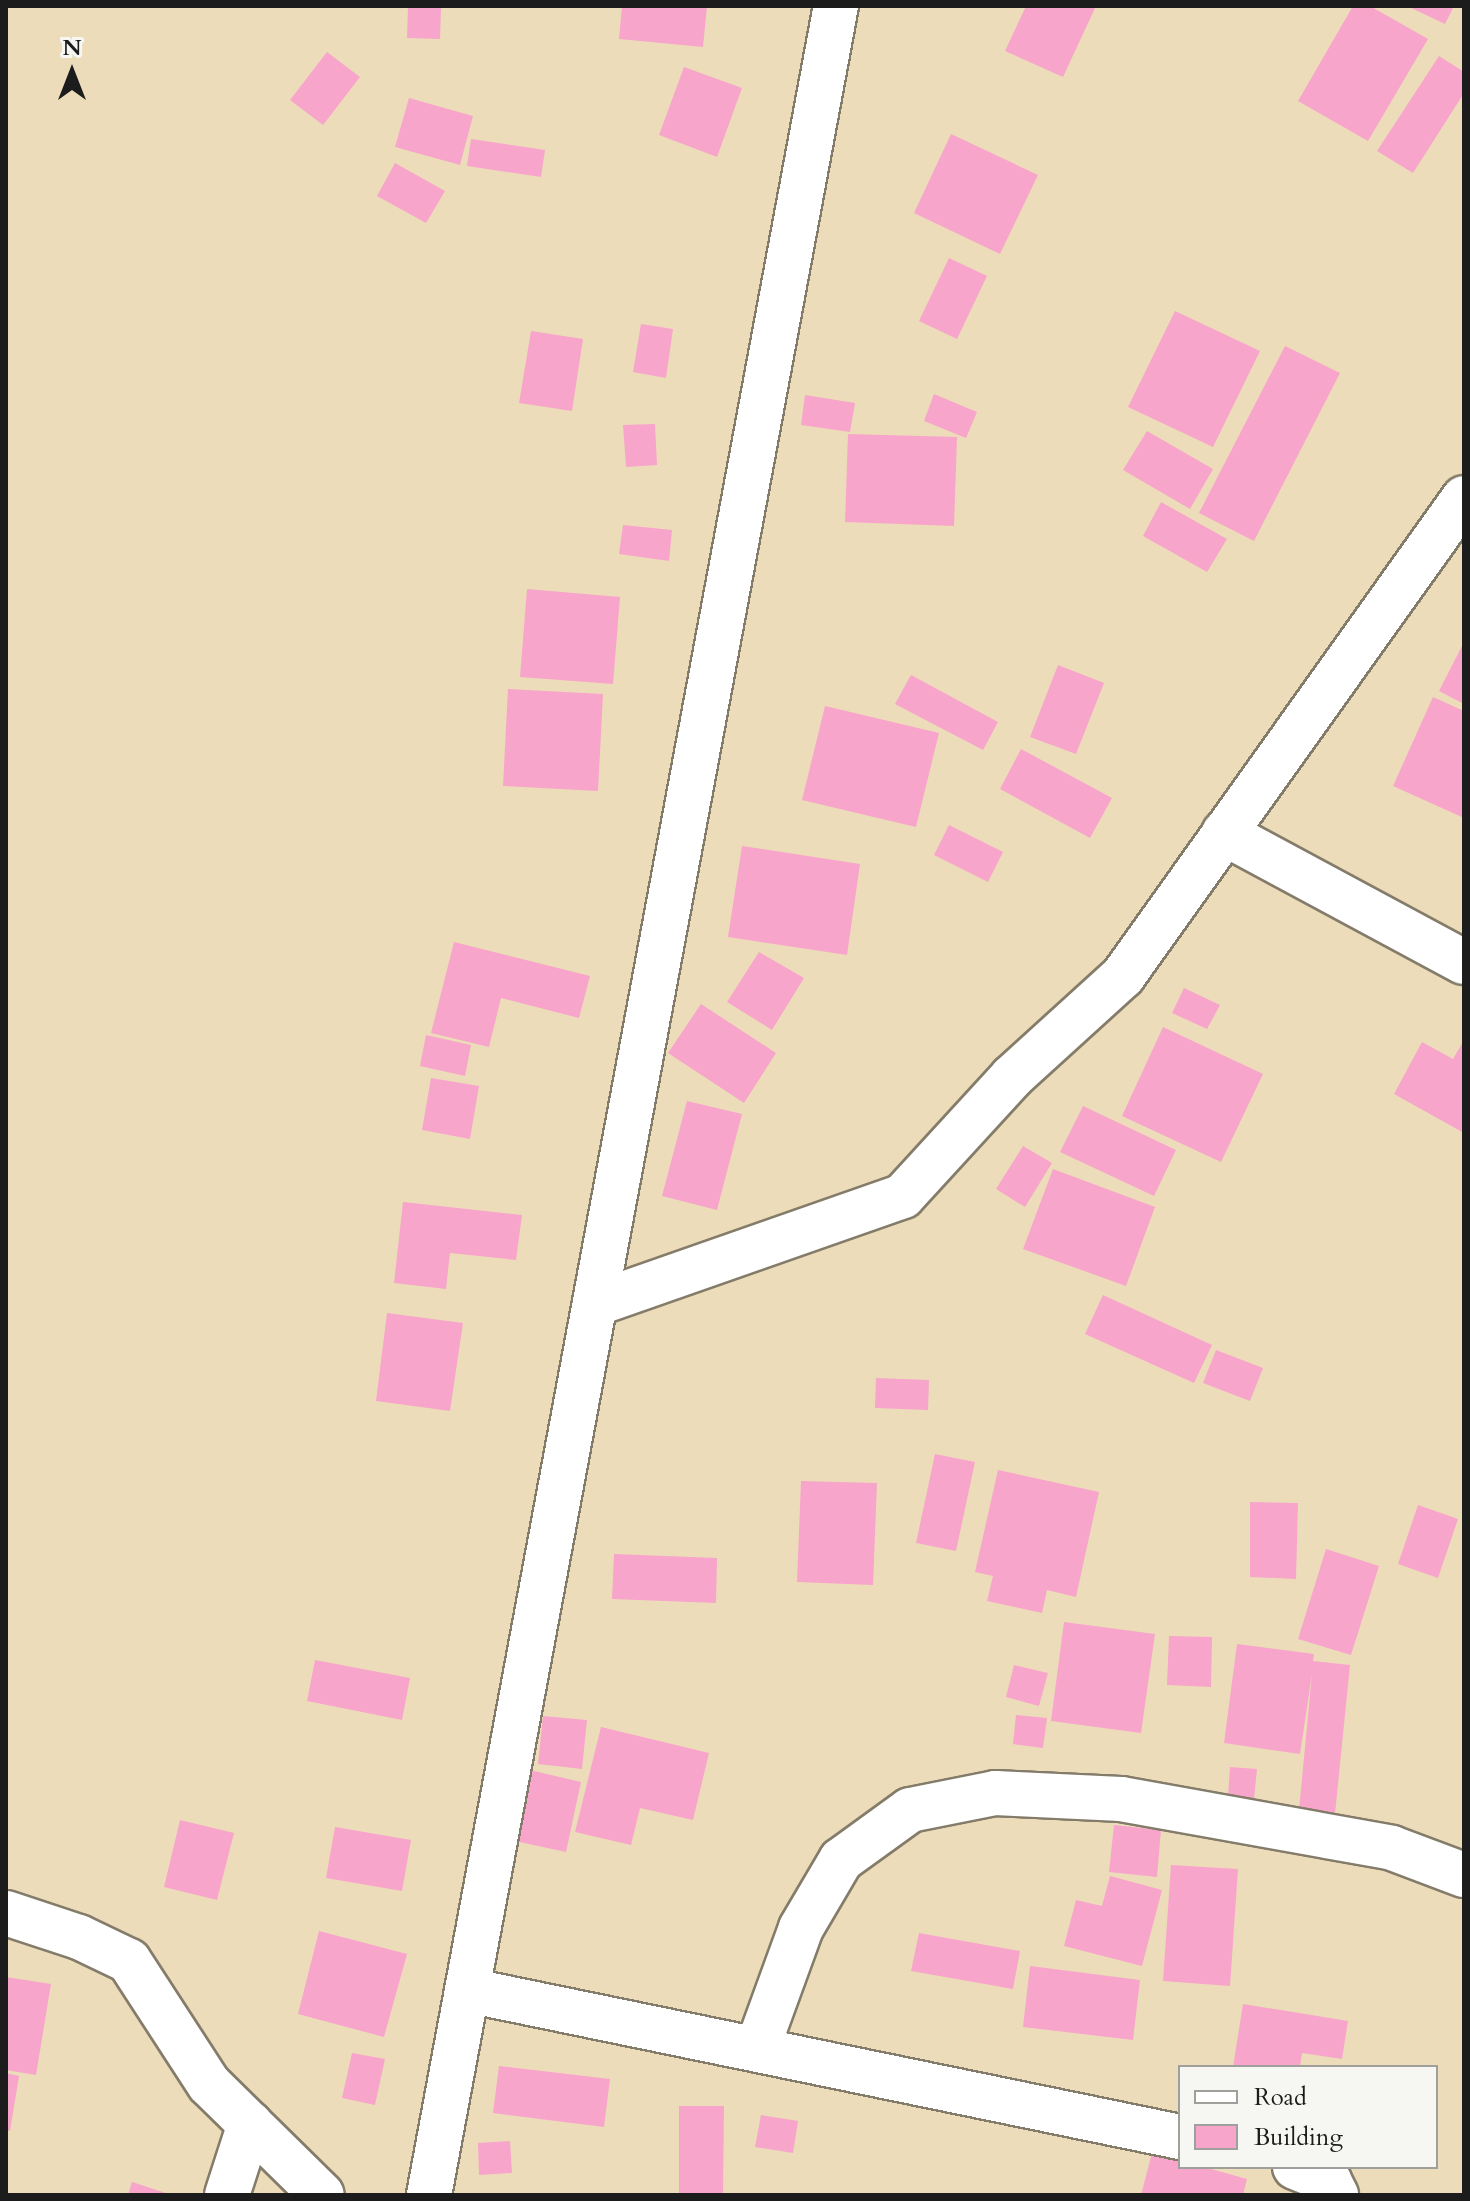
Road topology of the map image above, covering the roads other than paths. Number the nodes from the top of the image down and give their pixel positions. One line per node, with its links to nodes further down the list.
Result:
1 (836, 6): 5 (street)
2 (1464, 498): 3 (street)
3 (1224, 833): 4 (street); 5 (street)
4 (1464, 962)
5 (595, 1304): 8 (street)
6 (1464, 1875): 9 (street)
7 (6, 1913): 10 (street)
8 (467, 1990): 9 (street); 15 (street)
9 (757, 2049): 11 (street)
10 (250, 2124): 13 (street); 14 (street)
11 (1178, 2137)
12 (1300, 2169): 16 (street)
13 (227, 2195)
14 (322, 2195)
15 (429, 2195)
16 (1336, 2195)

